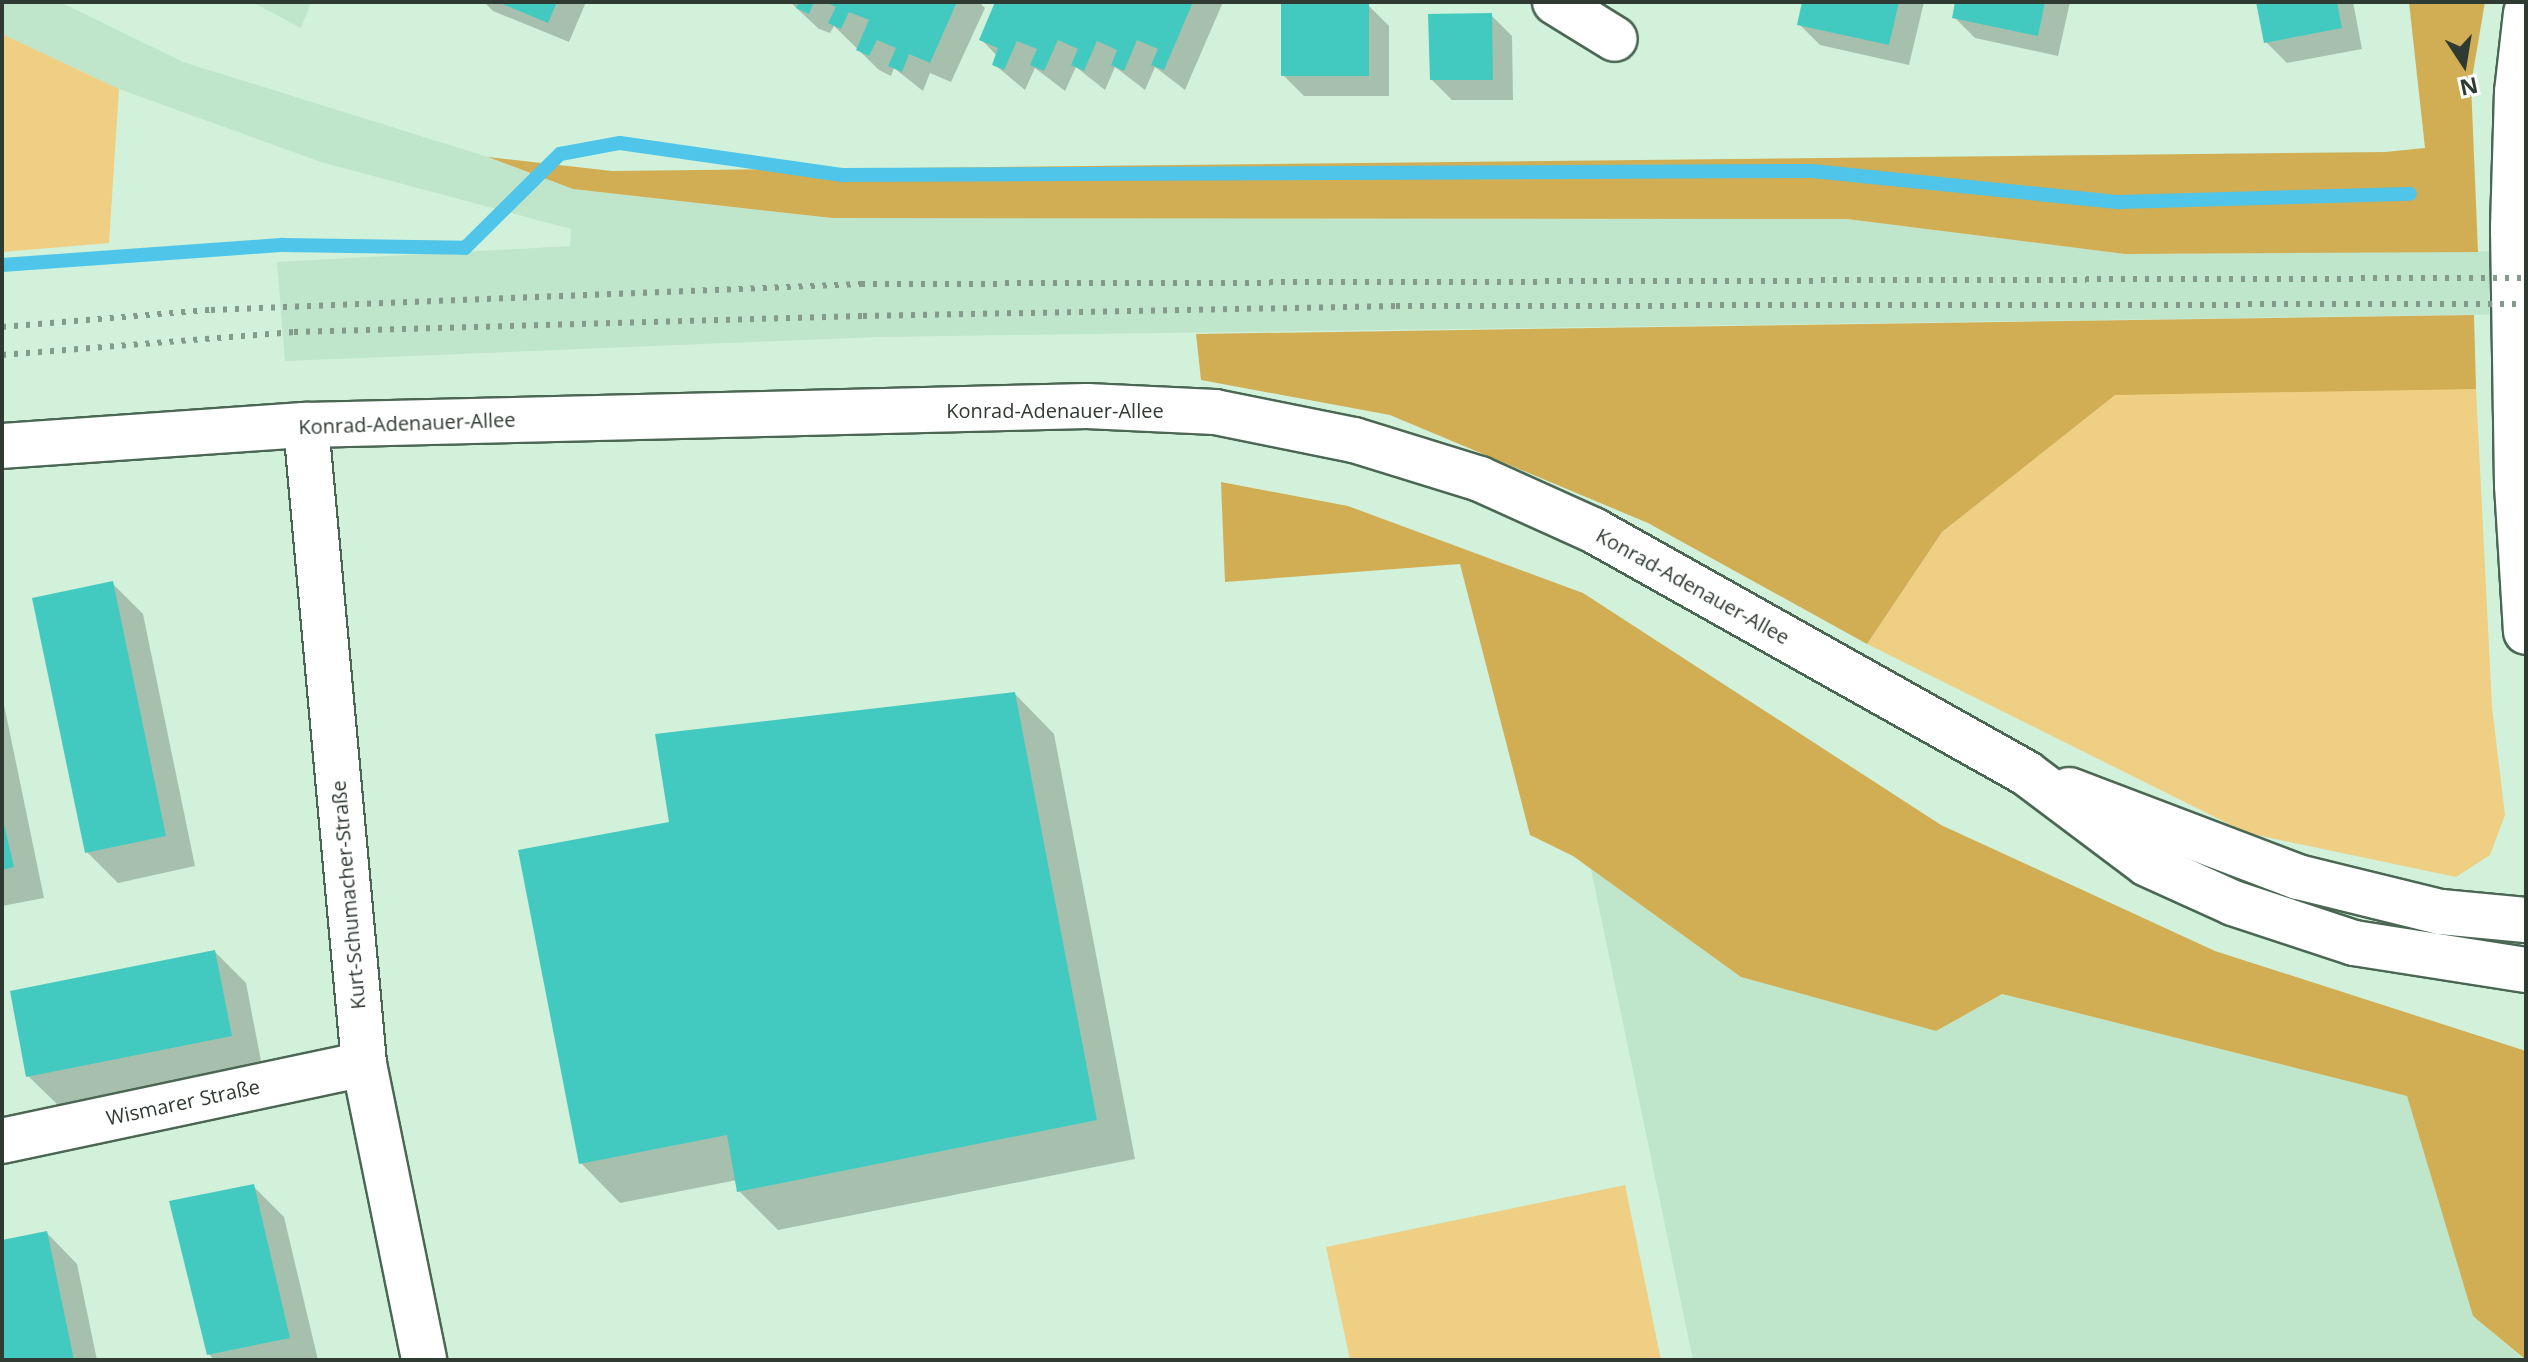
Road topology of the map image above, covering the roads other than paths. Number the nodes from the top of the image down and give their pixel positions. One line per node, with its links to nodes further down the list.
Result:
1 (1555, 2): 3 (street)
2 (2526, 13): 6 (street)
3 (1615, 39)
4 (306, 425): 5 (street, Konrad-Adenauer-Allee); 7 (street, Konrad-Adenauer-Allee); 10 (street, Kurt-Schumacher-Straße)
5 (2, 446)
6 (2526, 632)
7 (2026, 773): 8 (street, Konrad-Adenauer-Allee); 9 (street, Konrad-Adenauer-Allee)
8 (2526, 920)
9 (2526, 970)
10 (364, 1064): 11 (street, Wismarer Straße); 12 (street, Kurt-Schumacher-Straße)
11 (2, 1141)
12 (424, 1360)

